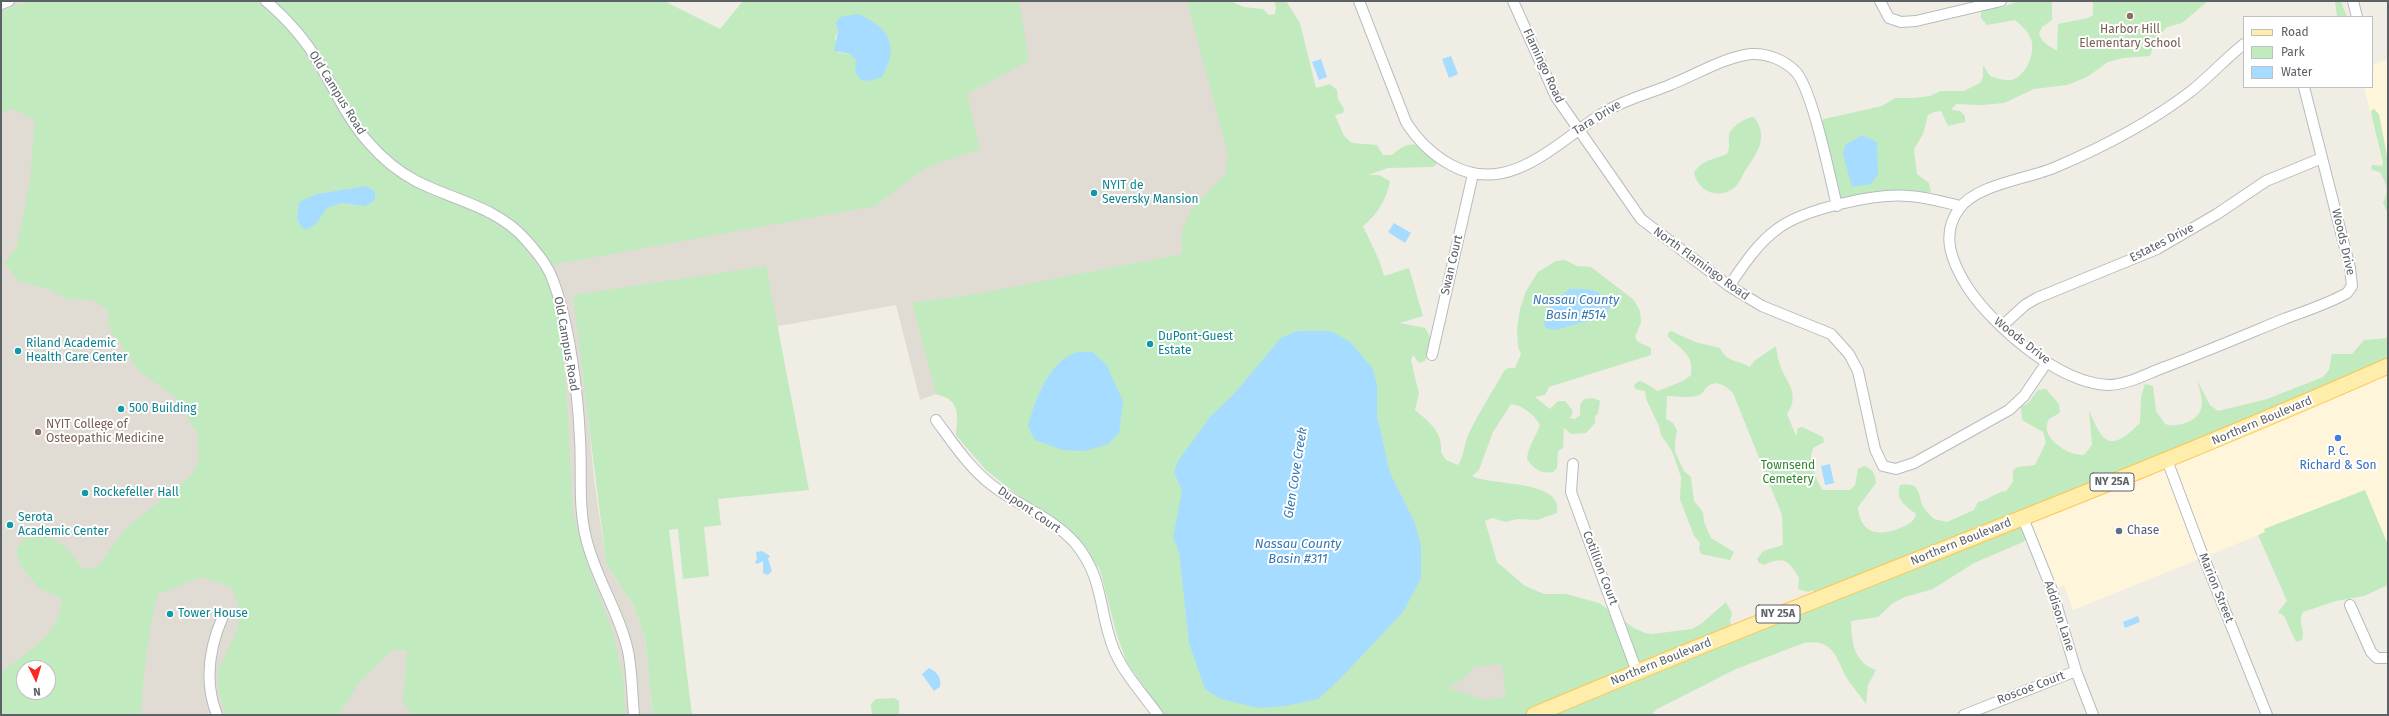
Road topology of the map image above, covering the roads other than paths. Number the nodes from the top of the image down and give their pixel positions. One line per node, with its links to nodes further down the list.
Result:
1 (8, 1): 8 (street)
2 (266, 1): 32 (street, Old Campus Road)
3 (1359, 1): 14 (street, Tara Drive)
4 (1513, 1): 12 (street, Flamingo Road)
5 (1880, 1): 6 (street)
6 (2001, 1)
7 (2353, 1): 9 (street)
8 (1, 4)
9 (2357, 16)
10 (2243, 45): 16 (street, Woods Drive)
11 (2304, 88): 13 (street, Woods Drive)
12 (1577, 130): 14 (street, Tara Drive); 15 (street, Tara Drive); 17 (street, North Flamingo Road)
13 (2322, 158): 18 (street, Estates Drive); 20 (street, Woods Drive)
14 (1473, 174): 19 (street, Swan Court)
15 (1837, 206): 16 (street); 17 (street)
16 (1960, 206): 18 (street, Woods Drive)
17 (1729, 286): 20 (street, North Flamingo Road)
18 (2002, 326): 20 (street, Woods Drive)
19 (1432, 355)
20 (2047, 362)
21 (2388, 366): 23 (main road, Northern Boulevard / NY 25A)
22 (936, 420): 33 (street, Dupont Court)
23 (2168, 460): 25 (main road, Northern Boulevard / NY 25A); 37 (street, Marion Street)
24 (1573, 464): 30 (street, Cotillion Court)
25 (2023, 518): 29 (street, Addison Lane); 30 (main road, Northern Boulevard / NY 25A)
26 (2350, 605): 28 (street)
27 (223, 616): 31 (street)
28 (2388, 658)
29 (2076, 671): 35 (street, Roscoe Court); 36 (street, Addison Lane)
30 (1637, 672): 34 (main road, Northern Boulevard / NY 25A)
31 (217, 715)
32 (634, 715)
33 (1158, 715)
34 (1534, 715)
35 (1964, 715)
36 (2093, 715)
37 (2267, 715)

